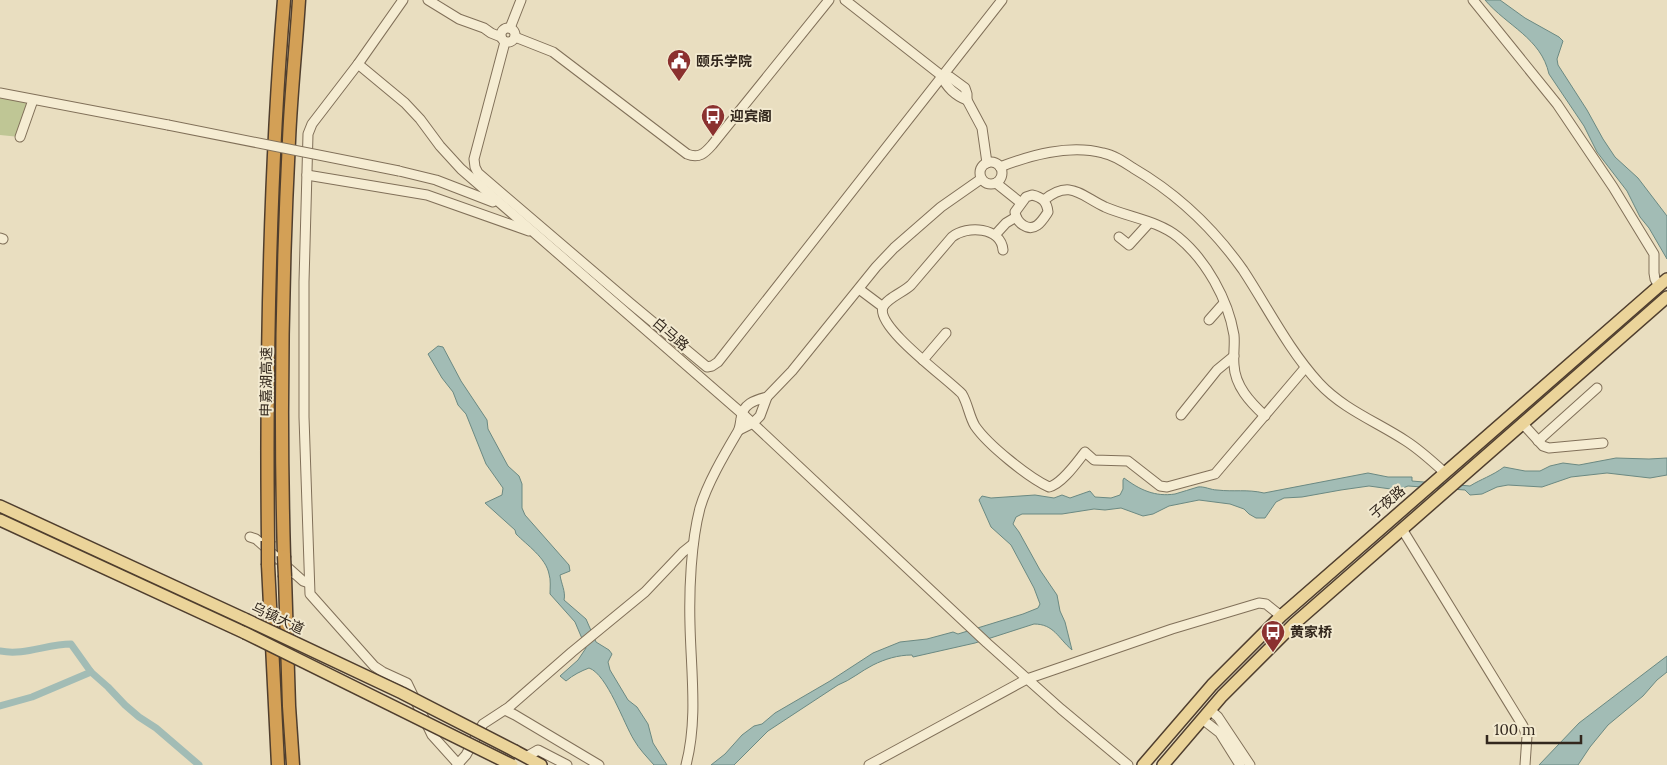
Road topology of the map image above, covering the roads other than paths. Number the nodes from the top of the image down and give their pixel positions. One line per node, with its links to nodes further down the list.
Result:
1 (284, 0): 64 (highway, 申嘉湖高速, bridge)
2 (299, 0): 65 (highway, 申嘉湖高速, bridge)
3 (403, 0): 11 (street)
4 (428, 0): 10 (street)
5 (520, 0): 10 (street)
6 (829, 0): 10 (street)
7 (845, 0): 12 (street)
8 (1002, 0): 12 (street)
9 (1472, 0): 30 (street)
10 (505, 34): 12 (street)
11 (358, 64): 18 (street); 23 (street, 白马路)
12 (942, 76): 16 (street)
13 (0, 93): 14 (street)
14 (33, 100): 15 (street); 23 (street, bridge)
15 (20, 137)
16 (987, 163): 17 (street); 19 (street)
17 (1000, 167): 20 (street); 39 (street)
18 (307, 175): 26 (street); 58 (street)
19 (981, 179): 20 (street); 31 (street)
20 (996, 183): 22 (street)
21 (1044, 200): 22 (street); 24 (street); 25 (street)
22 (1021, 203): 24 (street)
23 (500, 204): 26 (street, 白马路)
24 (1016, 217): 27 (street)
25 (1149, 223): 28 (street); 33 (street)
26 (532, 232): 42 (street, 白马路)
27 (995, 235): 29 (street); 34 (street)
28 (1119, 237)
29 (1003, 250)
30 (1663, 282): 50 (main road, 子夜路)
31 (859, 289): 34 (street); 41 (street)
32 (1667, 297): 46 (main road)
33 (1224, 303): 35 (street); 37 (street)
34 (883, 307): 38 (street)
35 (1209, 320)
36 (946, 334): 38 (street)
37 (1234, 356): 43 (street); 44 (street)
38 (923, 360): 44 (street)
39 (1306, 368): 44 (street); 50 (street)
40 (1597, 388): 48 (street)
41 (767, 396): 42 (street); 45 (street)
42 (741, 413): 45 (street, 白马路); 47 (street)
43 (1181, 415)
44 (1264, 416)
45 (752, 423): 47 (street); 60 (street, 白马路)
46 (1522, 424): 48 (street); 53 (main road)
47 (739, 430): 57 (street)
48 (1538, 441): 49 (street)
49 (1603, 443)
50 (1440, 476): 54 (main road, 子夜路)
51 (0, 506): 63 (main road, 乌镇大道, bridge)
52 (0, 520): 67 (main road, 乌镇大道, bridge)
53 (1402, 529): 56 (main road); 78 (street)
54 (1376, 531): 56 (main road); 59 (main road, 子夜路)
55 (250, 537): 58 (street)
56 (1386, 542): 62 (main road)
57 (693, 544): 61 (street); 71 (street)
58 (309, 583): 66 (street)
59 (1280, 616): 60 (street); 74 (main road, 子夜路)
60 (1027, 679): 72 (street); 73 (street, 白马路)
61 (505, 710): 66 (street); 70 (street)
62 (1206, 714): 75 (main road); 76 (street); 77 (street)
63 (526, 757): 68 (main road, 乌镇大道); 69 (street)
64 (278, 765)
65 (293, 765)
66 (458, 765)
67 (512, 765)
68 (540, 765)
69 (567, 765)
70 (599, 765)
71 (686, 765)
72 (869, 765)
73 (1128, 765)
74 (1143, 765)
75 (1163, 765)
76 (1240, 765)
77 (1250, 765)
78 (1526, 765)

